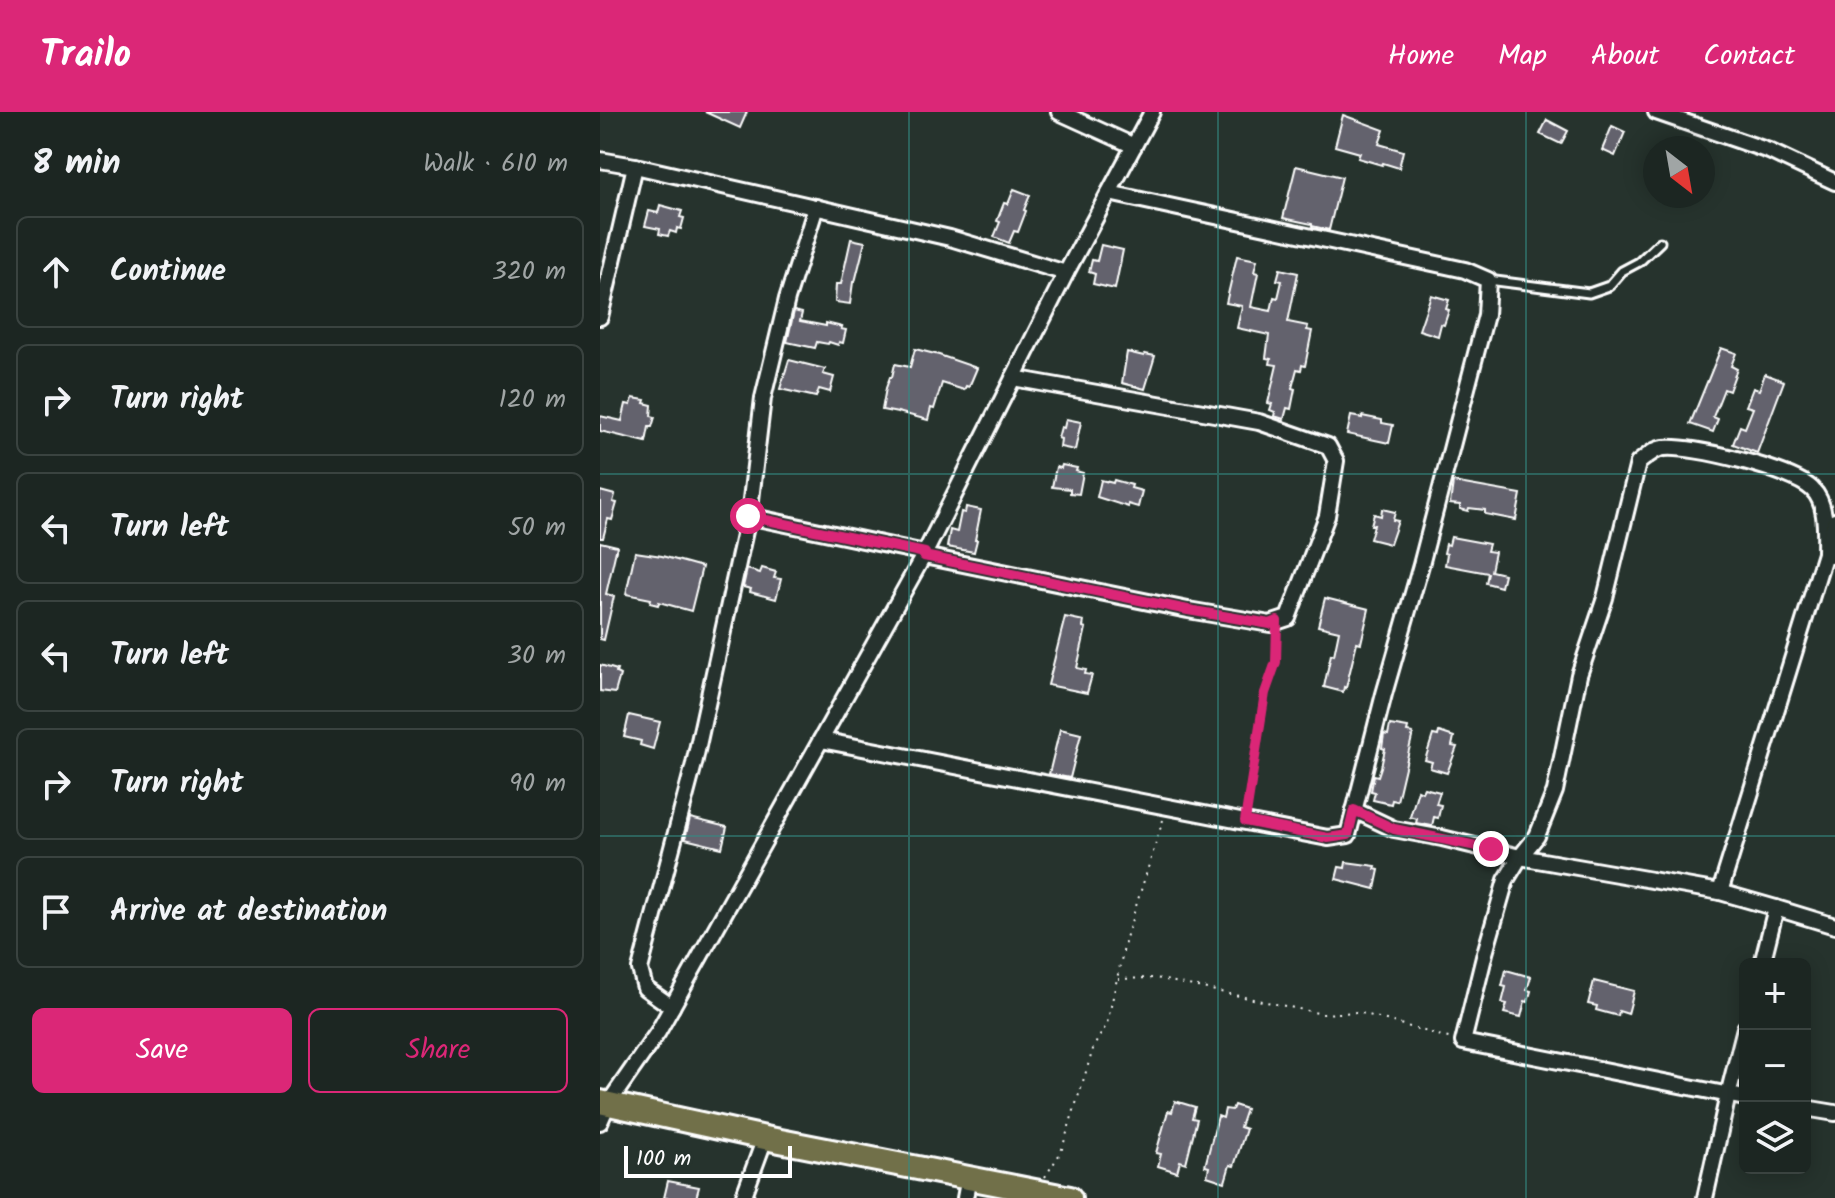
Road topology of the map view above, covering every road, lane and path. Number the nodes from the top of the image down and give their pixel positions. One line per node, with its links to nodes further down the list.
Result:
1 (1059, 112): 4 (street)
2 (1152, 112): 4 (street)
3 (1656, 112): 7 (street)
4 (1134, 146): 8 (street)
5 (600, 160): 6 (street)
6 (635, 166): 9 (street); 13 (street)
7 (1835, 182)
8 (1109, 193): 11 (street); 12 (street)
9 (816, 207): 11 (street); 15 (street)
10 (1660, 242): 12 (lane)
11 (1066, 273): 14 (street)
12 (1488, 280): 22 (street)
13 (600, 317)
14 (1013, 378): 17 (street); 19 (street)
15 (748, 516): 17 (street); 30 (street)
16 (1835, 521): 18 (street)
17 (924, 554): 19 (street); 20 (street)
18 (1830, 555): 24 (street); 25 (street)
19 (1277, 621): 23 (path)
20 (821, 740): 21 (street); 30 (street)
21 (1168, 806): 23 (street); 29 (path)
22 (1354, 810): 23 (street); 24 (street)
23 (1245, 821)
24 (1520, 857): 25 (street); 32 (street)
25 (1720, 892): 26 (street)
26 (1776, 908): 27 (street); 28 (street)
27 (1835, 926)
28 (1764, 958)
29 (1117, 979): 32 (path); 40 (path)
30 (672, 1007): 35 (street)
31 (1744, 1030): 33 (street)
32 (1463, 1042): 33 (street)
33 (1728, 1095): 34 (street); 43 (street)
34 (1739, 1097)
35 (603, 1109): 38 (main road)
36 (1811, 1109): 37 (street)
37 (1835, 1113)
38 (765, 1138): 39 (main road); 41 (street)
39 (967, 1188): 40 (main road)
40 (1035, 1191): 42 (main road)
41 (743, 1198)
42 (1070, 1198)
43 (1705, 1198)

